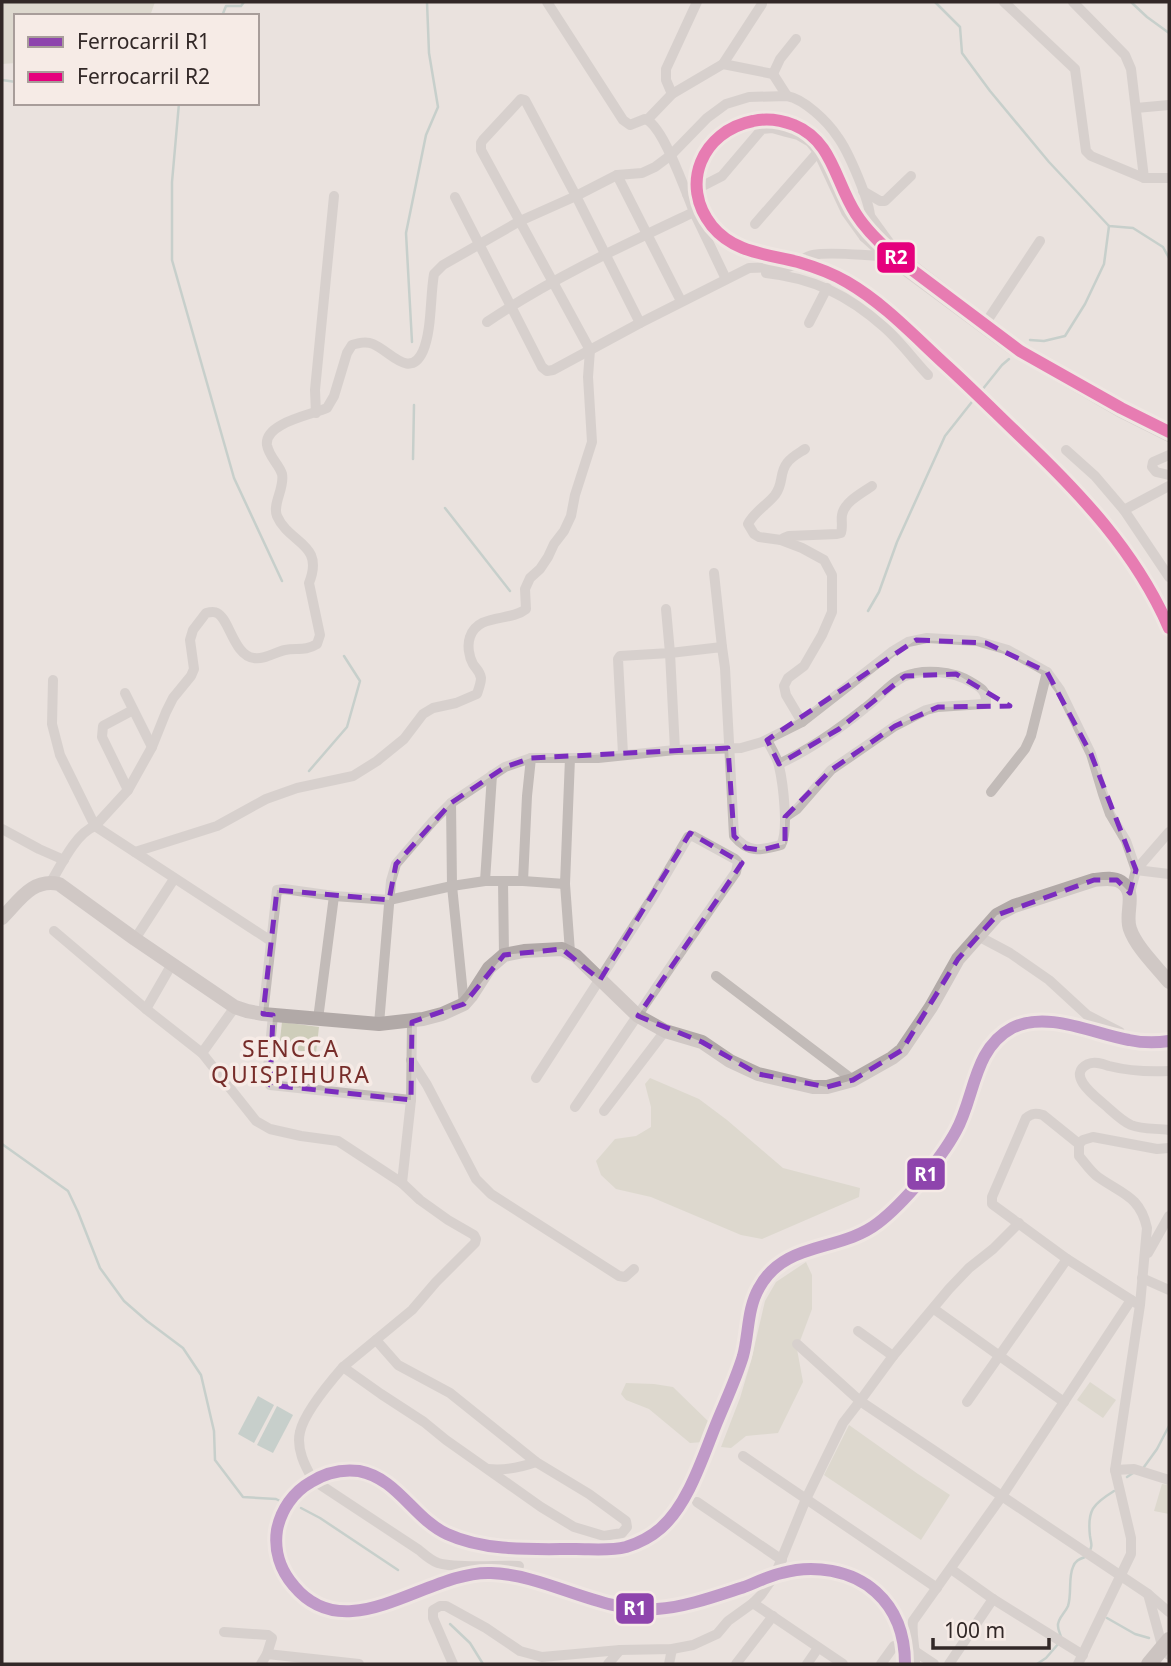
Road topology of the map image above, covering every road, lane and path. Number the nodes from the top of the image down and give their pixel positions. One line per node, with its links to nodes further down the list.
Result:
1 (547, 2): 13 (street)
2 (696, 2): 9 (street)
3 (1004, 2): 18 (street)
4 (1073, 2): 12 (street)
5 (762, 4): 7 (street)
6 (796, 39): 8 (street)
7 (723, 64): 8 (street); 9 (street)
8 (773, 74): 10 (street)
9 (672, 94): 13 (street)
10 (787, 96): 15 (street); 20 (street)
11 (1169, 105): 12 (street)
12 (1136, 108): 18 (street)
13 (648, 119): 15 (street)
14 (818, 152): 21 (street); 28 (street); 30 (street)
15 (671, 155): 16 (street); 21 (street)
16 (617, 175): 23 (street); 29 (street)
17 (911, 177): 20 (street)
18 (1144, 178): 19 (street)
19 (1169, 178)
20 (863, 191): 26 (street)
21 (687, 194): 25 (street)
22 (334, 196): 48 (street)
23 (576, 196): 27 (street); 27 (street); 33 (street)
24 (454, 197): 32 (street)
25 (694, 212): 29 (street); 36 (street)
26 (870, 216): 30 (street); 44 (street)
27 (520, 221): 32 (street); 37 (street)
28 (755, 224)
29 (647, 234): 33 (street); 39 (street)
30 (864, 237): 34 (street)
31 (1040, 241): 44 (street)
32 (479, 243): 40 (street); 48 (street)
33 (605, 256): 37 (street); 42 (street)
34 (885, 256): 35 (street); 44 (street)
35 (742, 271): 36 (street); 38 (street)
36 (726, 279): 39 (street)
37 (554, 282): 40 (street); 46 (street)
38 (827, 288): 43 (street); 47 (street)
39 (681, 301): 42 (street)
40 (511, 306): 41 (street); 46 (street)
41 (487, 321)
42 (640, 323): 46 (street)
43 (808, 323)
44 (990, 327): 45 (street); 49 (street)
45 (1005, 335)
46 (590, 350): 84 (street)
47 (928, 375)
48 (316, 413): 69 (street)
49 (1169, 438)
50 (806, 449): 57 (street)
51 (1066, 450): 56 (street)
52 (1169, 456): 53 (street)
53 (1169, 475)
54 (872, 486): 57 (street)
55 (1169, 486): 56 (street)
56 (1124, 510): 59 (street)
57 (781, 540): 67 (street)
58 (715, 573): 61 (street)
59 (1169, 577)
60 (666, 609): 62 (street)
61 (722, 647): 62 (street); 70 (street)
62 (670, 653): 71 (street); 72 (street)
63 (1047, 672): 67 (street); 78 (street); 86 (street)
64 (53, 680): 81 (street)
65 (125, 693): 66 (street)
66 (133, 710): 69 (street); 77 (street)
67 (802, 722): 68 (street)
68 (767, 740): 70 (street); 75 (street)
69 (152, 747): 77 (street)
70 (728, 748): 71 (street); 80 (street)
71 (675, 750): 72 (street)
72 (623, 754): 74 (street)
73 (531, 758): 74 (street); 76 (street); 91 (street)
74 (570, 758): 93 (street)
75 (779, 764): 80 (street); 80 (street)
76 (492, 775): 79 (street); 89 (street)
77 (128, 789): 81 (street)
78 (991, 792)
79 (450, 803): 94 (street); 97 (street)
80 (785, 817)
81 (95, 826): 84 (street); 85 (street)
82 (2, 829): 85 (street)
83 (1169, 832): 86 (street)
84 (135, 852): 88 (street)
85 (64, 859): 92 (street)
86 (1136, 870): 87 (street); 95 (street)
87 (1169, 874)
88 (174, 879): 101 (street); 102 (street)
89 (485, 881): 90 (street); 94 (street)
90 (503, 881): 91 (street); 104 (street)
91 (523, 881): 93 (street)
92 (51, 882): 98 (main road); 101 (main road)
93 (565, 884): 103 (street)
94 (452, 887): 97 (street); 109 (street)
95 (1130, 893): 100 (main road); 108 (main road)
96 (334, 896): 97 (street); 102 (street); 114 (street)
97 (389, 900): 116 (street)
98 (2, 918)
99 (54, 931): 111 (street)
100 (978, 936): 118 (street); 123 (main road)
101 (135, 939): 105 (main road)
102 (271, 942): 112 (street)
103 (570, 952): 104 (main road); 107 (main road)
104 (504, 955): 109 (main road)
105 (172, 964): 110 (main road); 111 (street)
106 (716, 976): 123 (street)
107 (600, 980): 113 (main road); 113 (street); 122 (street)
108 (1169, 982)
109 (464, 1004): 115 (main road)
110 (235, 1007): 112 (main road); 119 (street)
111 (146, 1009): 119 (street)
112 (268, 1015): 114 (main road); 124 (street)
113 (638, 1016): 117 (main road); 125 (street)
114 (318, 1019): 116 (main road)
115 (412, 1021): 116 (main road); 120 (street)
116 (379, 1024)
117 (666, 1031): 123 (main road); 126 (street)
118 (1120, 1032)
119 (202, 1053): 130 (street)
120 (411, 1060): 124 (street); 135 (street)
121 (1169, 1071): 127 (street)
122 (536, 1078)
123 (853, 1080)
124 (411, 1100): 130 (street)
125 (575, 1107)
126 (604, 1111)
127 (1169, 1130)
128 (1079, 1144): 129 (street); 132 (street); 134 (street)
129 (1169, 1149)
130 (402, 1183): 141 (street)
131 (1169, 1216): 134 (street)
132 (1019, 1223): 133 (street); 139 (street)
133 (1067, 1259): 138 (street); 144 (street)
134 (1143, 1262): 136 (street)
135 (634, 1269)
136 (1142, 1278): 137 (street); 138 (street)
137 (1169, 1290)
138 (1135, 1302): 148 (street); 152 (street)
139 (934, 1309): 143 (street); 144 (street)
140 (858, 1331): 143 (street)
141 (376, 1340): 145 (street); 150 (street)
142 (797, 1344): 146 (street)
143 (893, 1356): 146 (street)
144 (998, 1356): 147 (street); 148 (street)
145 (343, 1367): 151 (street); 158 (street)
146 (860, 1401): 154 (street); 155 (street)
147 (967, 1402)
148 (1064, 1402): 154 (street)
149 (743, 1456): 155 (street)
150 (536, 1462): 151 (street); 151 (street)
151 (488, 1469)
152 (1115, 1470): 153 (street); 160 (street)
153 (1169, 1480)
154 (1002, 1496): 159 (street); 160 (street)
155 (806, 1499): 157 (street); 161 (street)
156 (696, 1502): 157 (street)
157 (782, 1560): 164 (street)
158 (519, 1566)
159 (951, 1569): 161 (street); 163 (street)
160 (1121, 1577): 162 (street); 176 (street)
161 (937, 1588): 173 (street)
162 (1148, 1594): 165 (street); 171 (street)
163 (993, 1599): 176 (street); 188 (street)
164 (752, 1603): 166 (street); 169 (street)
165 (1169, 1612)
166 (773, 1616): 170 (street); 182 (street)
167 (224, 1632): 174 (street)
168 (894, 1646): 185 (street)
169 (672, 1648): 172 (street); 181 (street)
170 (818, 1648): 183 (street); 184 (street)
171 (1167, 1648): 189 (highway)
172 (620, 1650): 175 (street); 180 (street)
173 (916, 1652): 186 (street); 187 (street)
174 (267, 1654): 177 (street); 178 (street)
175 (542, 1660): 179 (street)
176 (1080, 1660)
177 (261, 1664)
178 (359, 1664)
179 (453, 1664)
180 (608, 1664)
181 (669, 1664)
182 (736, 1664)
183 (807, 1664)
184 (843, 1664)
185 (881, 1664)
186 (915, 1664)
187 (934, 1664)
188 (949, 1664)
189 (1149, 1664)

